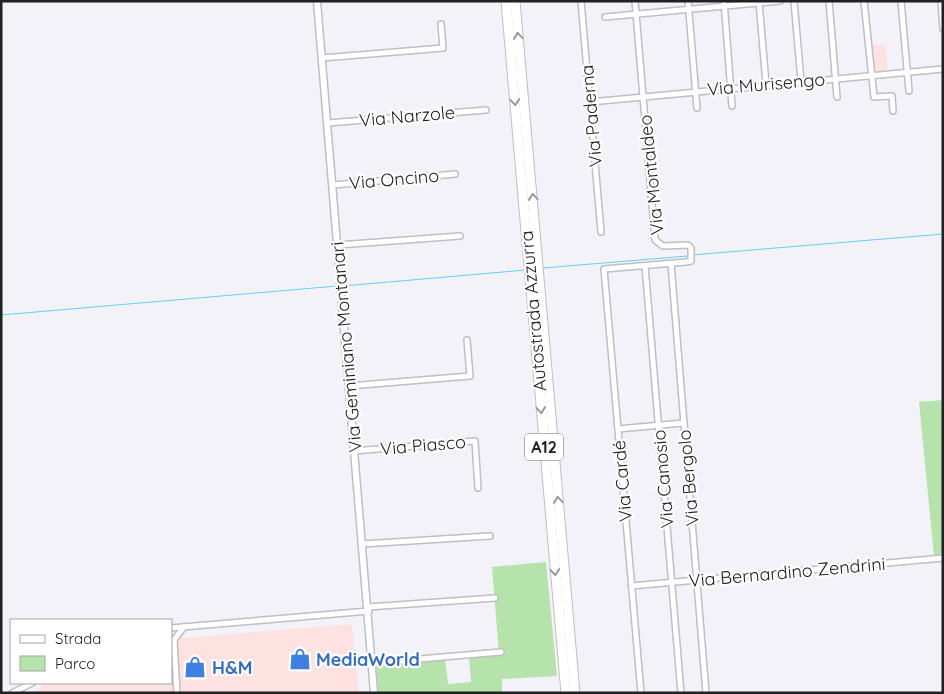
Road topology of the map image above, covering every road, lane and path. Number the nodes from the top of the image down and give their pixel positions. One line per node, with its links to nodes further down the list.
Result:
1 (317, 1): 20 (street, Via Geminiano Montanari)
2 (506, 1): 43 (highway, Autostrada Azzurra / A12, one-way to 43)
3 (515, 1): 43 (highway, Autostrada Azzurra / A12, one-way to 3)
4 (580, 1): 32 (street, Via Paderna)
5 (635, 1): 16 (street, Via Montaldeo)
6 (688, 1): 15 (street)
7 (780, 1): 13 (street)
8 (794, 1): 25 (street)
9 (829, 1): 24 (street)
10 (864, 1): 23 (street)
11 (901, 1): 22 (street)
12 (941, 1): 19 (street)
13 (759, 2): 14 (street); 26 (street)
14 (724, 4): 15 (street); 27 (street)
15 (689, 10): 16 (street); 28 (street)
16 (636, 14): 17 (street); 30 (street, Via Montaldeo)
17 (605, 17)
18 (441, 24): 20 (street)
19 (943, 29)
20 (322, 58): 37 (street, Via Geminiano Montanari)
21 (943, 69): 22 (street, Via Murisengo)
22 (908, 72): 23 (street, Via Murisengo); 29 (street)
23 (872, 75): 24 (street, Via Murisengo); 36 (street)
24 (836, 78): 25 (street, Via Murisengo); 31 (street)
25 (801, 81): 26 (street, Via Murisengo)
26 (766, 84): 27 (street, Via Murisengo)
27 (730, 88): 28 (street, Via Murisengo); 33 (street)
28 (696, 91): 30 (street, Via Murisengo); 34 (street)
29 (909, 91)
30 (644, 95): 32 (street, Via Murisengo); 44 (street, Via Montaldeo)
31 (837, 97)
32 (590, 102): 40 (street, Via Paderna)
33 (732, 106)
34 (697, 108)
35 (486, 110): 37 (street, Via Narzole)
36 (893, 111)
37 (328, 122): 39 (street, Via Geminiano Montanari)
38 (455, 174): 39 (street, Via Oncino)
39 (333, 185): 42 (street, Via Geminiano Montanari)
40 (601, 232)
41 (460, 236): 42 (street)
42 (338, 245): 48 (street, Via Geminiano Montanari)
43 (533, 263): 62 (highway, Autostrada Azzurra / A12)
44 (670, 264): 45 (street, Via Montaldeo); 49 (street, Via Bergolo)
45 (645, 266): 46 (street, Via Montaldeo); 50 (street, Via Canosio)
46 (604, 269): 51 (street, Via Cardé)
47 (466, 340): 48 (street)
48 (349, 386): 52 (street, Via Geminiano Montanari)
49 (684, 422): 50 (street); 57 (street, Via Bergolo)
50 (659, 425): 51 (street); 58 (street, Via Canosio)
51 (618, 429): 59 (street, Via Cardé)
52 (354, 450): 53 (street, Via Piasco); 55 (street, Via Geminiano Montanari)
53 (478, 488)
54 (490, 536): 55 (street)
55 (362, 544): 61 (street, Via Geminiano Montanari)
56 (943, 558): 57 (street, Via Bernardino Zendrini)
57 (696, 580): 58 (street, Via Bernardino Zendrini); 76 (street, Via Bergolo)
58 (671, 583): 59 (street, Via Bernardino Zendrini); 75 (street, Via Canosio)
59 (631, 586): 74 (street, Via Cardé)
60 (495, 598): 61 (street)
61 (369, 609): 63 (street); 67 (street, Via Geminiano Montanari)
62 (564, 619): 72 (highway); 73 (highway)
63 (184, 627): 64 (street); 65 (street)
64 (172, 628)
65 (173, 639): 70 (street)
66 (501, 652): 67 (street)
67 (373, 663): 71 (street, Via Geminiano Montanari)
68 (30, 684): 69 (street)
69 (12, 693)
70 (177, 693)
71 (374, 693)
72 (565, 693)
73 (574, 693)
74 (640, 693)
75 (681, 693)
76 (706, 693)

